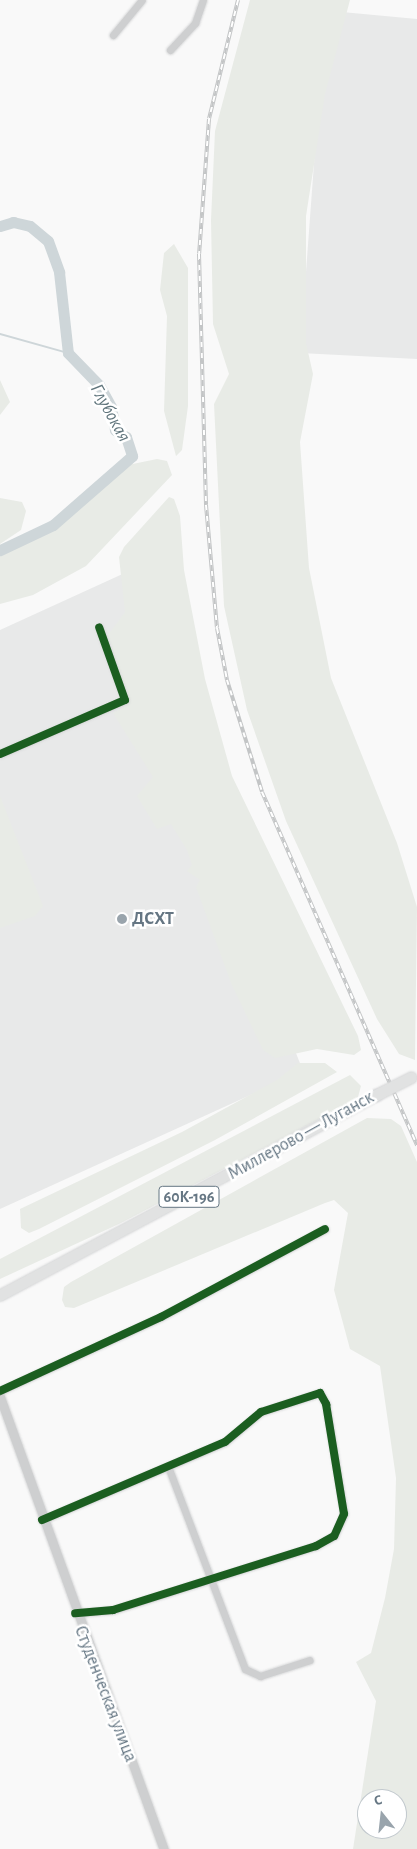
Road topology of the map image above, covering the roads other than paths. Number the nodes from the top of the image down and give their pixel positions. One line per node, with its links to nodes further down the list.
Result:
1 (142, 0): 3 (street)
2 (203, 0): 4 (street)
3 (113, 35)
4 (170, 50)
5 (100, 627): 6 (street)
6 (0, 754)
7 (414, 1075): 9 (main road, Миллерово — Луганск / 60К-196, bridge)
8 (325, 1229): 10 (street)
9 (0, 1295)
10 (0, 1391)
11 (0, 1397): 13 (street, Студенческая улица)
12 (170, 1469): 13 (street); 14 (street); 14 (street)
13 (42, 1520): 15 (street, Студенческая улица)
14 (210, 1580): 15 (street); 16 (street)
15 (75, 1614): 17 (street, Студенческая улица)
16 (310, 1660)
17 (164, 1849)

